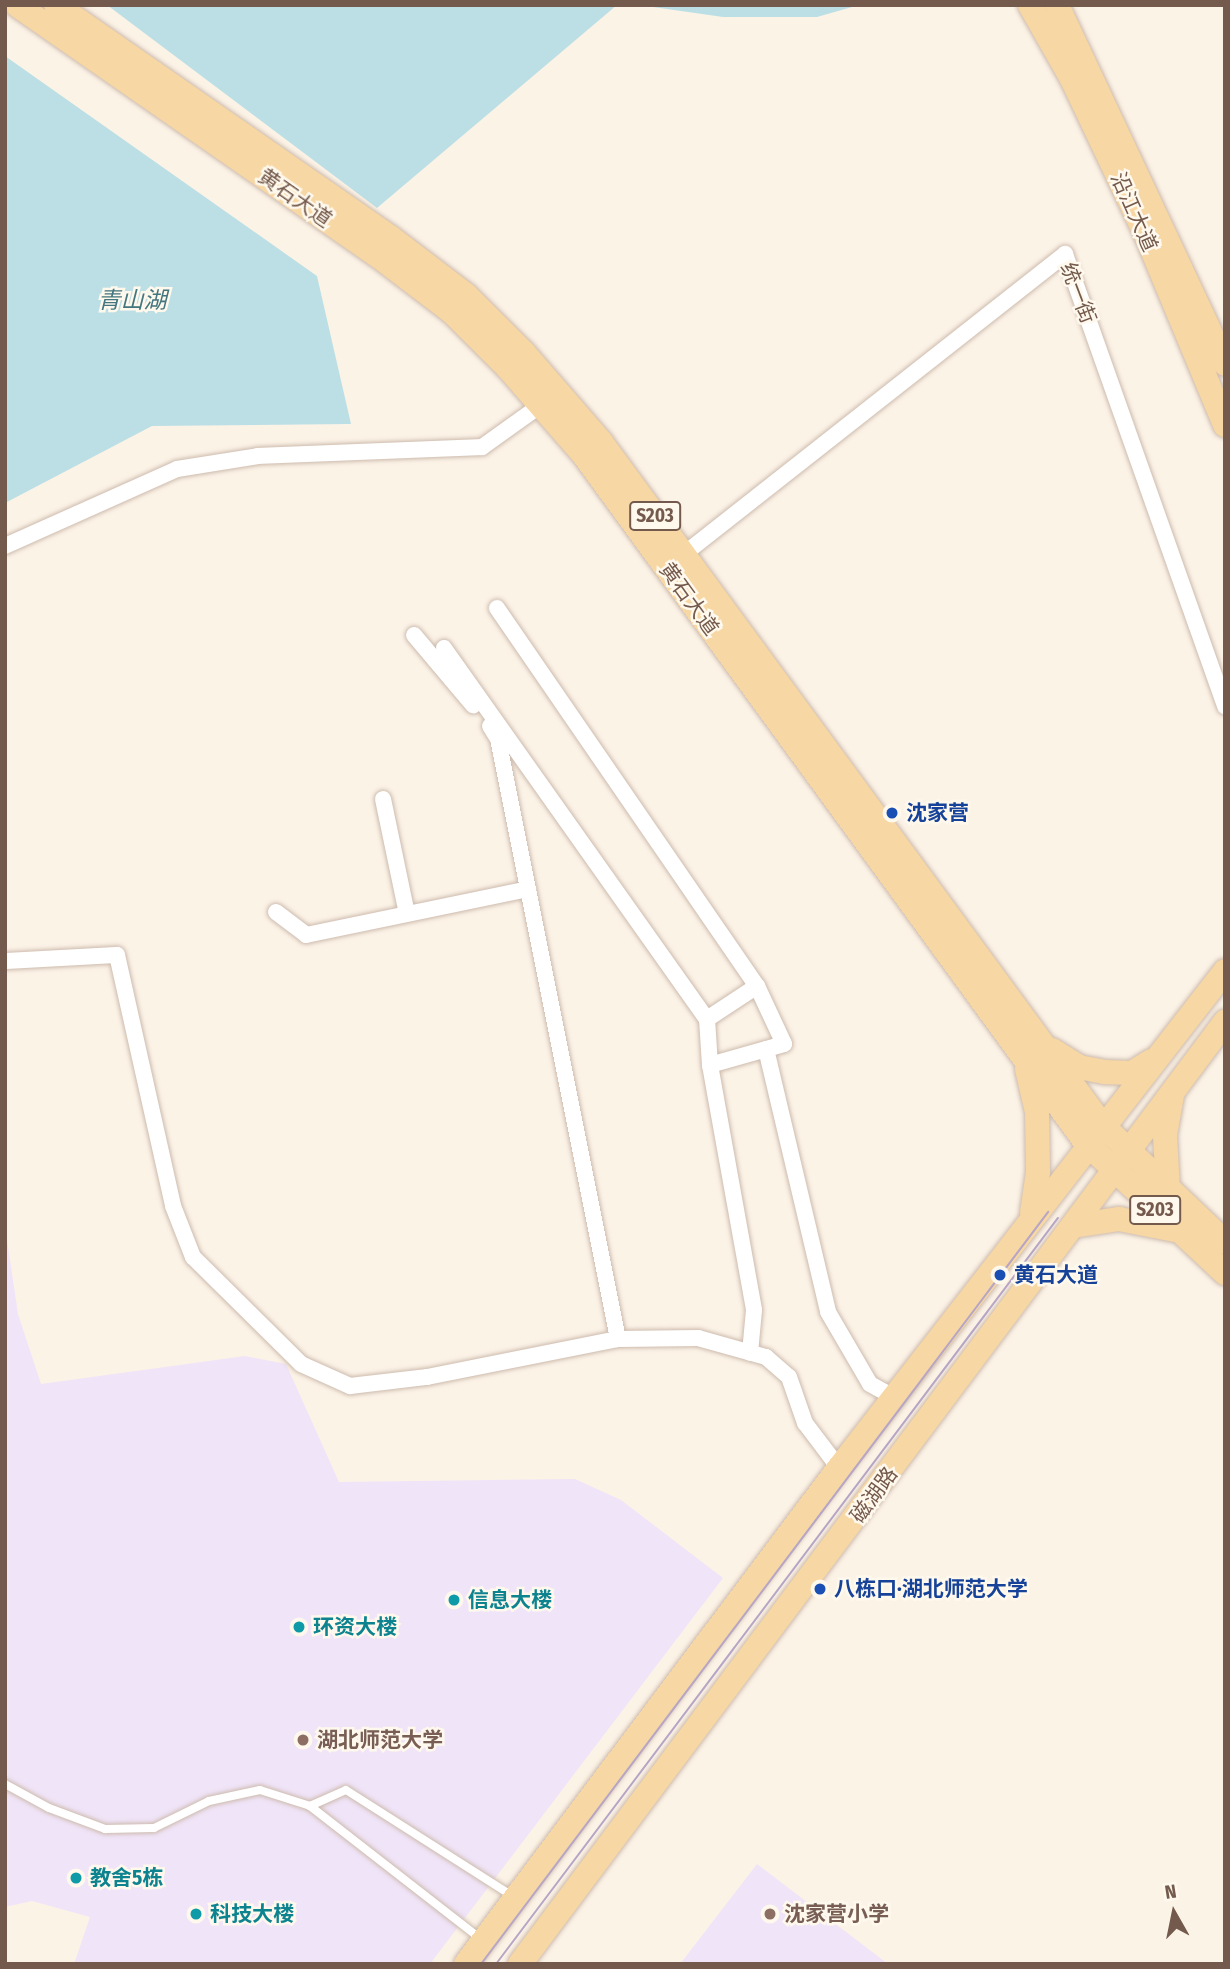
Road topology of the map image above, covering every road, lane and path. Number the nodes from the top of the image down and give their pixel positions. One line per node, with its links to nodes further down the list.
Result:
1 (17, 5): 6 (main road, 黄石大道 / S203)
2 (56, 5): 6 (main road, 黄石大道 / S203)
3 (1030, 5): 7 (main road, 沿江大道)
4 (1057, 5): 5 (main road, 沿江大道)
5 (1225, 364)
6 (549, 398): 8 (street); 9 (main road, 黄石大道 / S203); 24 (main road, 黄石大道 / S203)
7 (1225, 425)
8 (5, 546)
9 (684, 554): 13 (street, 统一街); 24 (main road, 黄石大道 / S203)
10 (497, 608): 20 (street)
11 (414, 635): 15 (street)
12 (444, 648): 21 (street)
13 (1225, 707)
14 (383, 799): 17 (street)
15 (528, 889): 17 (street); 36 (street)
16 (276, 912): 17 (street)
17 (407, 914)
18 (5, 961): 36 (street)
19 (1225, 971): 25 (main road, 磁湖路)
20 (757, 986): 21 (street); 23 (street)
21 (707, 1019): 26 (street)
22 (1225, 1022): 27 (main road, 磁湖路)
23 (766, 1049): 26 (street); 38 (street)
24 (1034, 1050): 25 (main road); 28 (main road, 黄石大道 / S203); 31 (main road)
25 (1154, 1059): 28 (main road, 磁湖路)
26 (710, 1065): 37 (street)
27 (1172, 1093): 29 (main road, 磁湖路); 30 (main road)
28 (1095, 1134): 29 (main road, 黄石大道 / S203); 31 (main road, 磁湖路)
29 (1121, 1162): 30 (main road, 黄石大道 / S203); 32 (main road, 磁湖路); 33 (main road, 黄石大道 / S203)
30 (1168, 1189): 34 (main road, 黄石大道 / S203)
31 (1031, 1217): 38 (main road, 磁湖路)
32 (1073, 1226): 33 (main road); 45 (main road, 磁湖路)
33 (1178, 1231): 35 (main road, 黄石大道 / S203)
34 (1225, 1242)
35 (1225, 1273)
36 (618, 1339): 37 (street)
37 (750, 1353): 39 (street)
38 (894, 1397): 39 (main road, 磁湖路)
39 (839, 1468): 42 (main road, 磁湖路)
40 (5, 1784): 41 (lane)
41 (310, 1806): 42 (lane); 43 (lane)
42 (515, 1898): 43 (main road, 磁湖路)
43 (483, 1941): 44 (main road, 磁湖路)
44 (466, 1964)
45 (520, 1964)

